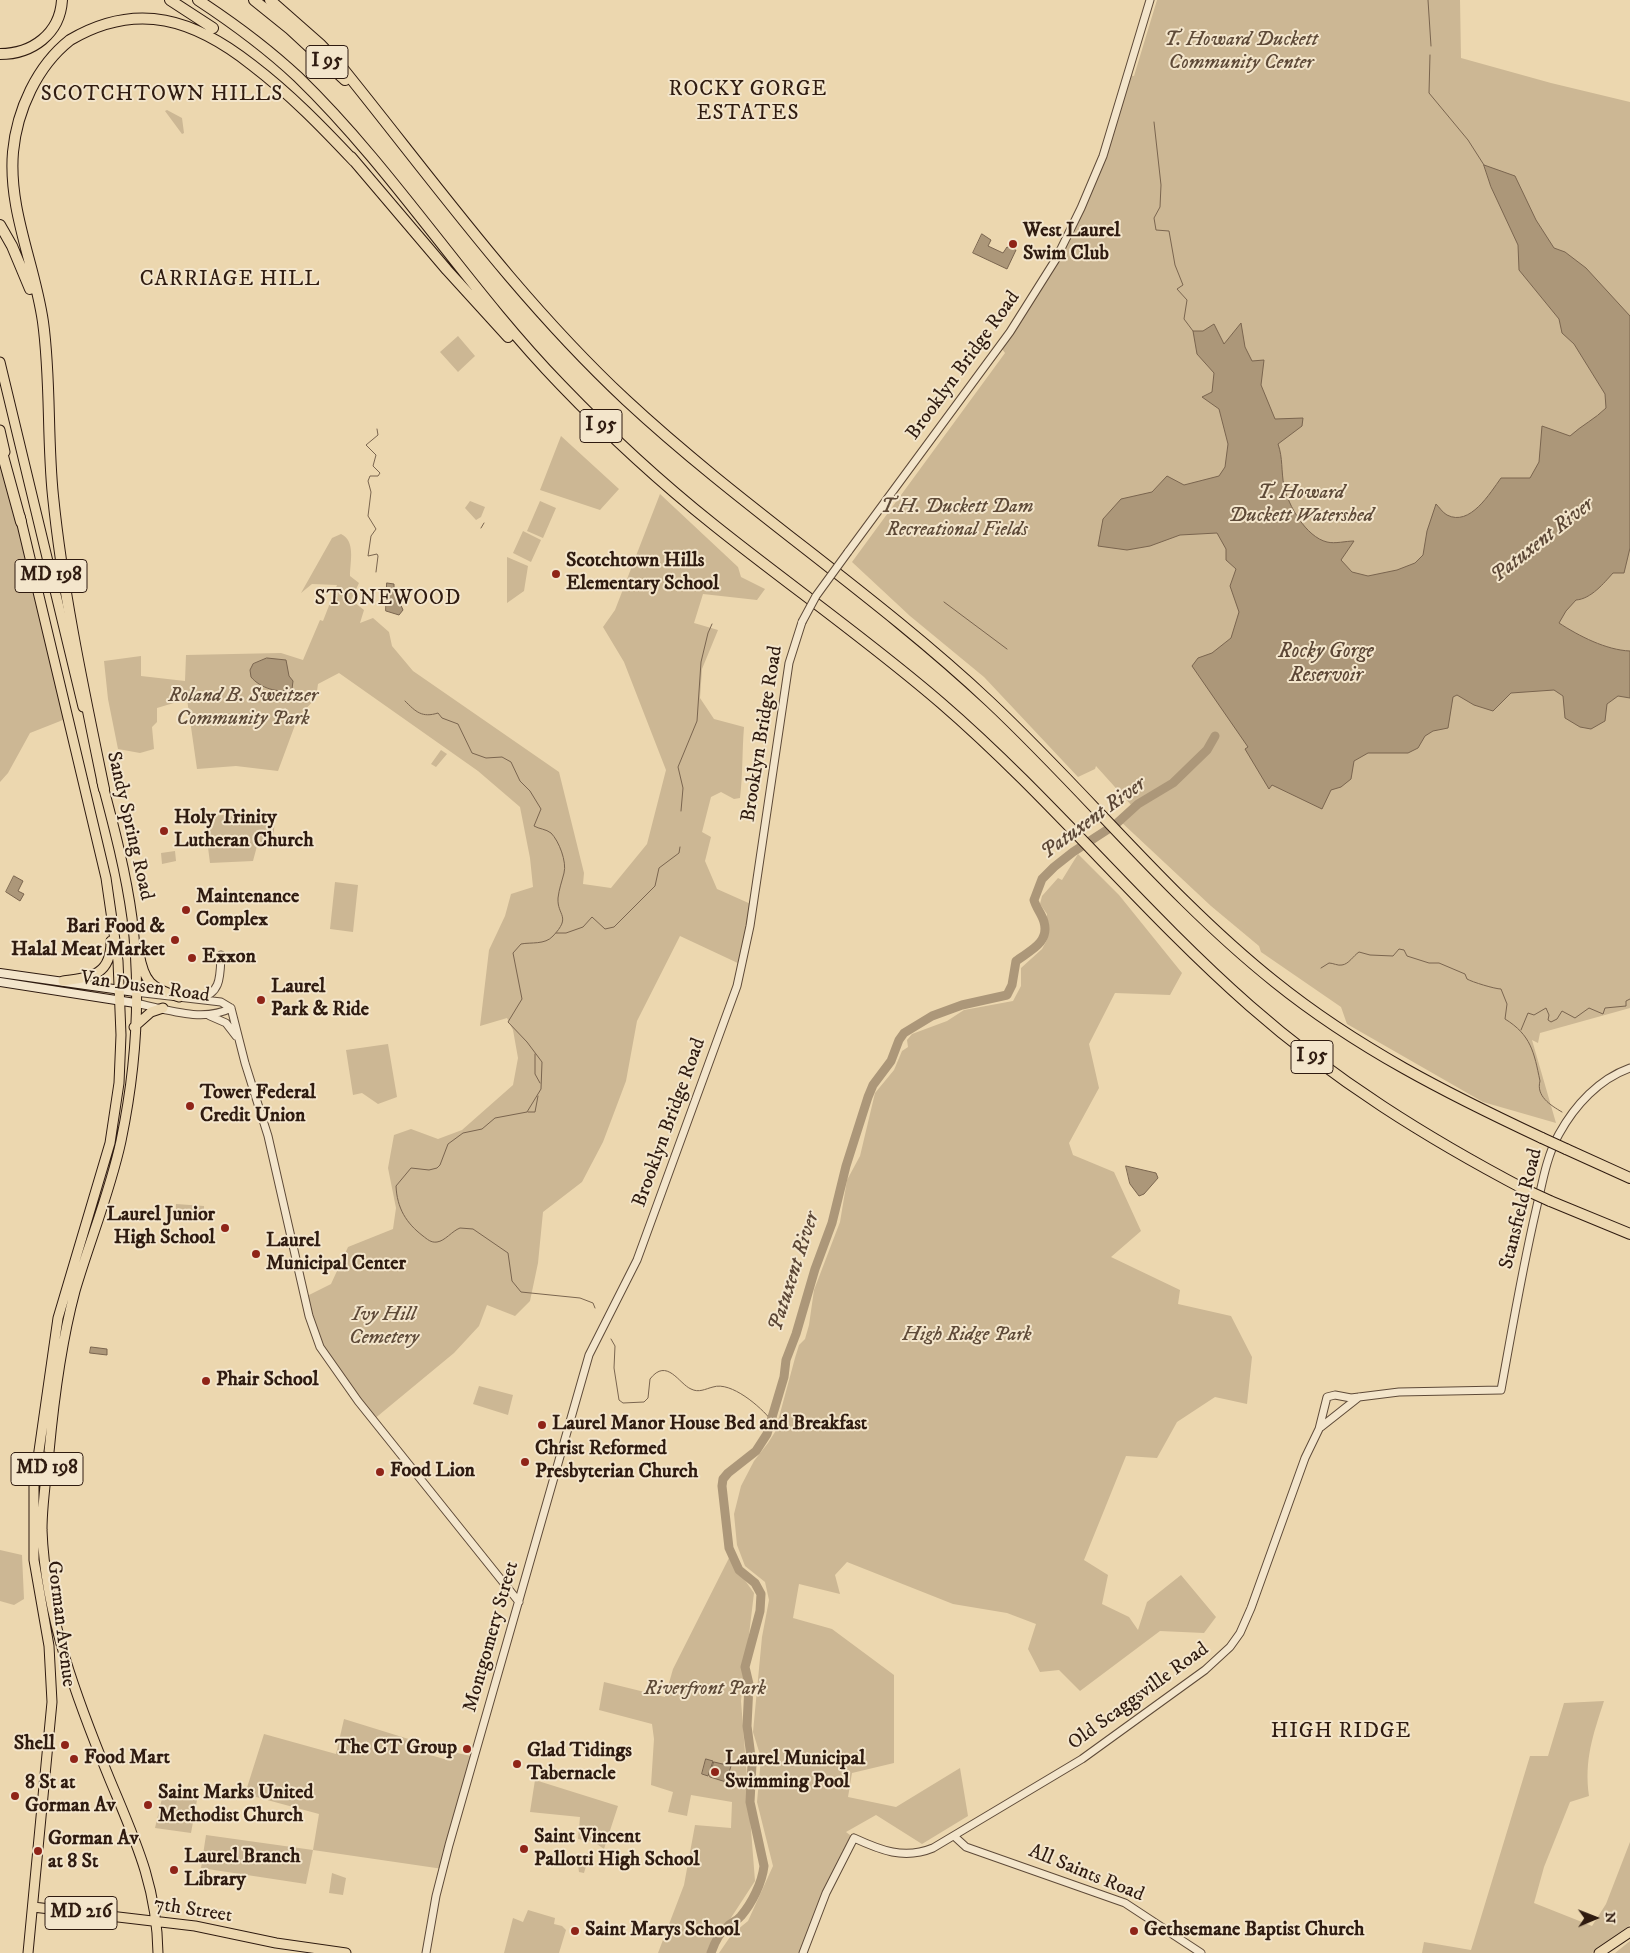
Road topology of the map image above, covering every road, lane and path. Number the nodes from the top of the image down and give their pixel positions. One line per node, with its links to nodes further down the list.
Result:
1 (62, 0): 7 (highway)
2 (170, 0): 9 (highway)
3 (198, 0): 13 (highway, I 95)
4 (254, 0): 8 (highway, I 95)
5 (270, 0): 8 (highway)
6 (1150, 0): 40 (street, Brooklyn Bridge Road, bridge)
7 (0, 54)
8 (392, 133): 36 (highway, I 95, bridge)
9 (354, 161): 12 (highway); 13 (highway)
10 (0, 225): 12 (highway)
11 (0, 362): 17 (main road, Sandy Spring Road / MD 198)
12 (46, 363): 17 (highway)
13 (564, 388): 37 (highway, I 95, bridge)
14 (0, 430): 16 (main road, Sandy Spring Road / MD 198)
15 (0, 445): 16 (highway)
16 (21, 522): 18 (main road, Sandy Spring Road / MD 198)
17 (104, 789): 19 (main road, Sandy Spring Road / MD 198)
18 (106, 878): 22 (main road); 24 (main road, Sandy Spring Road / MD 198)
19 (129, 896): 25 (main road, Sandy Spring Road / MD 198); 26 (main road)
20 (221, 955): 27 (street)
21 (0, 973): 22 (main road, Van Dusen Road)
22 (63, 981): 24 (main road, Van Dusen Road)
23 (0, 982): 28 (main road, Van Dusen Road)
24 (120, 990): 25 (main road, Van Dusen Road); 28 (main road, Sandy Spring Road / MD 198)
25 (135, 992): 26 (street, Van Dusen Road); 29 (main road, Sandy Spring Road / MD 198)
26 (178, 997): 27 (street, Van Dusen Road)
27 (192, 999): 31 (street, Van Dusen Road)
28 (120, 1001): 29 (main road, Van Dusen Road); 38 (main road, Sandy Spring Road / MD 198)
29 (135, 1003): 30 (street, Van Dusen Road); 33 (main road, Sandy Spring Road / MD 198)
30 (164, 1008): 32 (street, Van Dusen Road); 33 (main road)
31 (231, 1008): 32 (street, Van Dusen Road); 34 (street)
32 (202, 1014): 34 (street)
33 (134, 1027): 39 (main road, Sandy Spring Road / MD 198)
34 (239, 1041): 46 (street)
35 (1630, 1068): 42 (street, Stansfield Road)
36 (1630, 1178)
37 (1630, 1236)
38 (62, 1301): 48 (main road, Gorman Avenue / MD 198)
39 (73, 1301): 49 (main road, Gorman Avenue / MD 198)
40 (600, 1333): 46 (street, Montgomery Street)
41 (1338, 1396): 42 (street); 43 (street); 44 (street)
42 (1360, 1397): 44 (street, Old Scaggsville Road)
43 (1324, 1407): 44 (street); 45 (street, Old Scaggsville Road)
44 (1338, 1413): 45 (street, Old Scaggsville Road)
45 (1319, 1429): 47 (street, Old Scaggsville Road)
46 (519, 1602): 55 (street, Montgomery Street)
47 (954, 1836): 56 (street, Old Scaggsville Road); 57 (street, All Saints Road)
48 (33, 1906): 49 (main road, 7th Street / MD 216); 52 (main road, Gorman Avenue / MD 198)
49 (156, 1922): 53 (main road, MD 198); 54 (main road, 7th Street / MD 216)
50 (1630, 1932): 58 (main road)
51 (1630, 1937): 59 (main road)
52 (28, 1953)
53 (158, 1953)
54 (346, 1953)
55 (426, 1953)
56 (803, 1953)
57 (1201, 1953)
58 (1599, 1953)
59 (1610, 1953)

